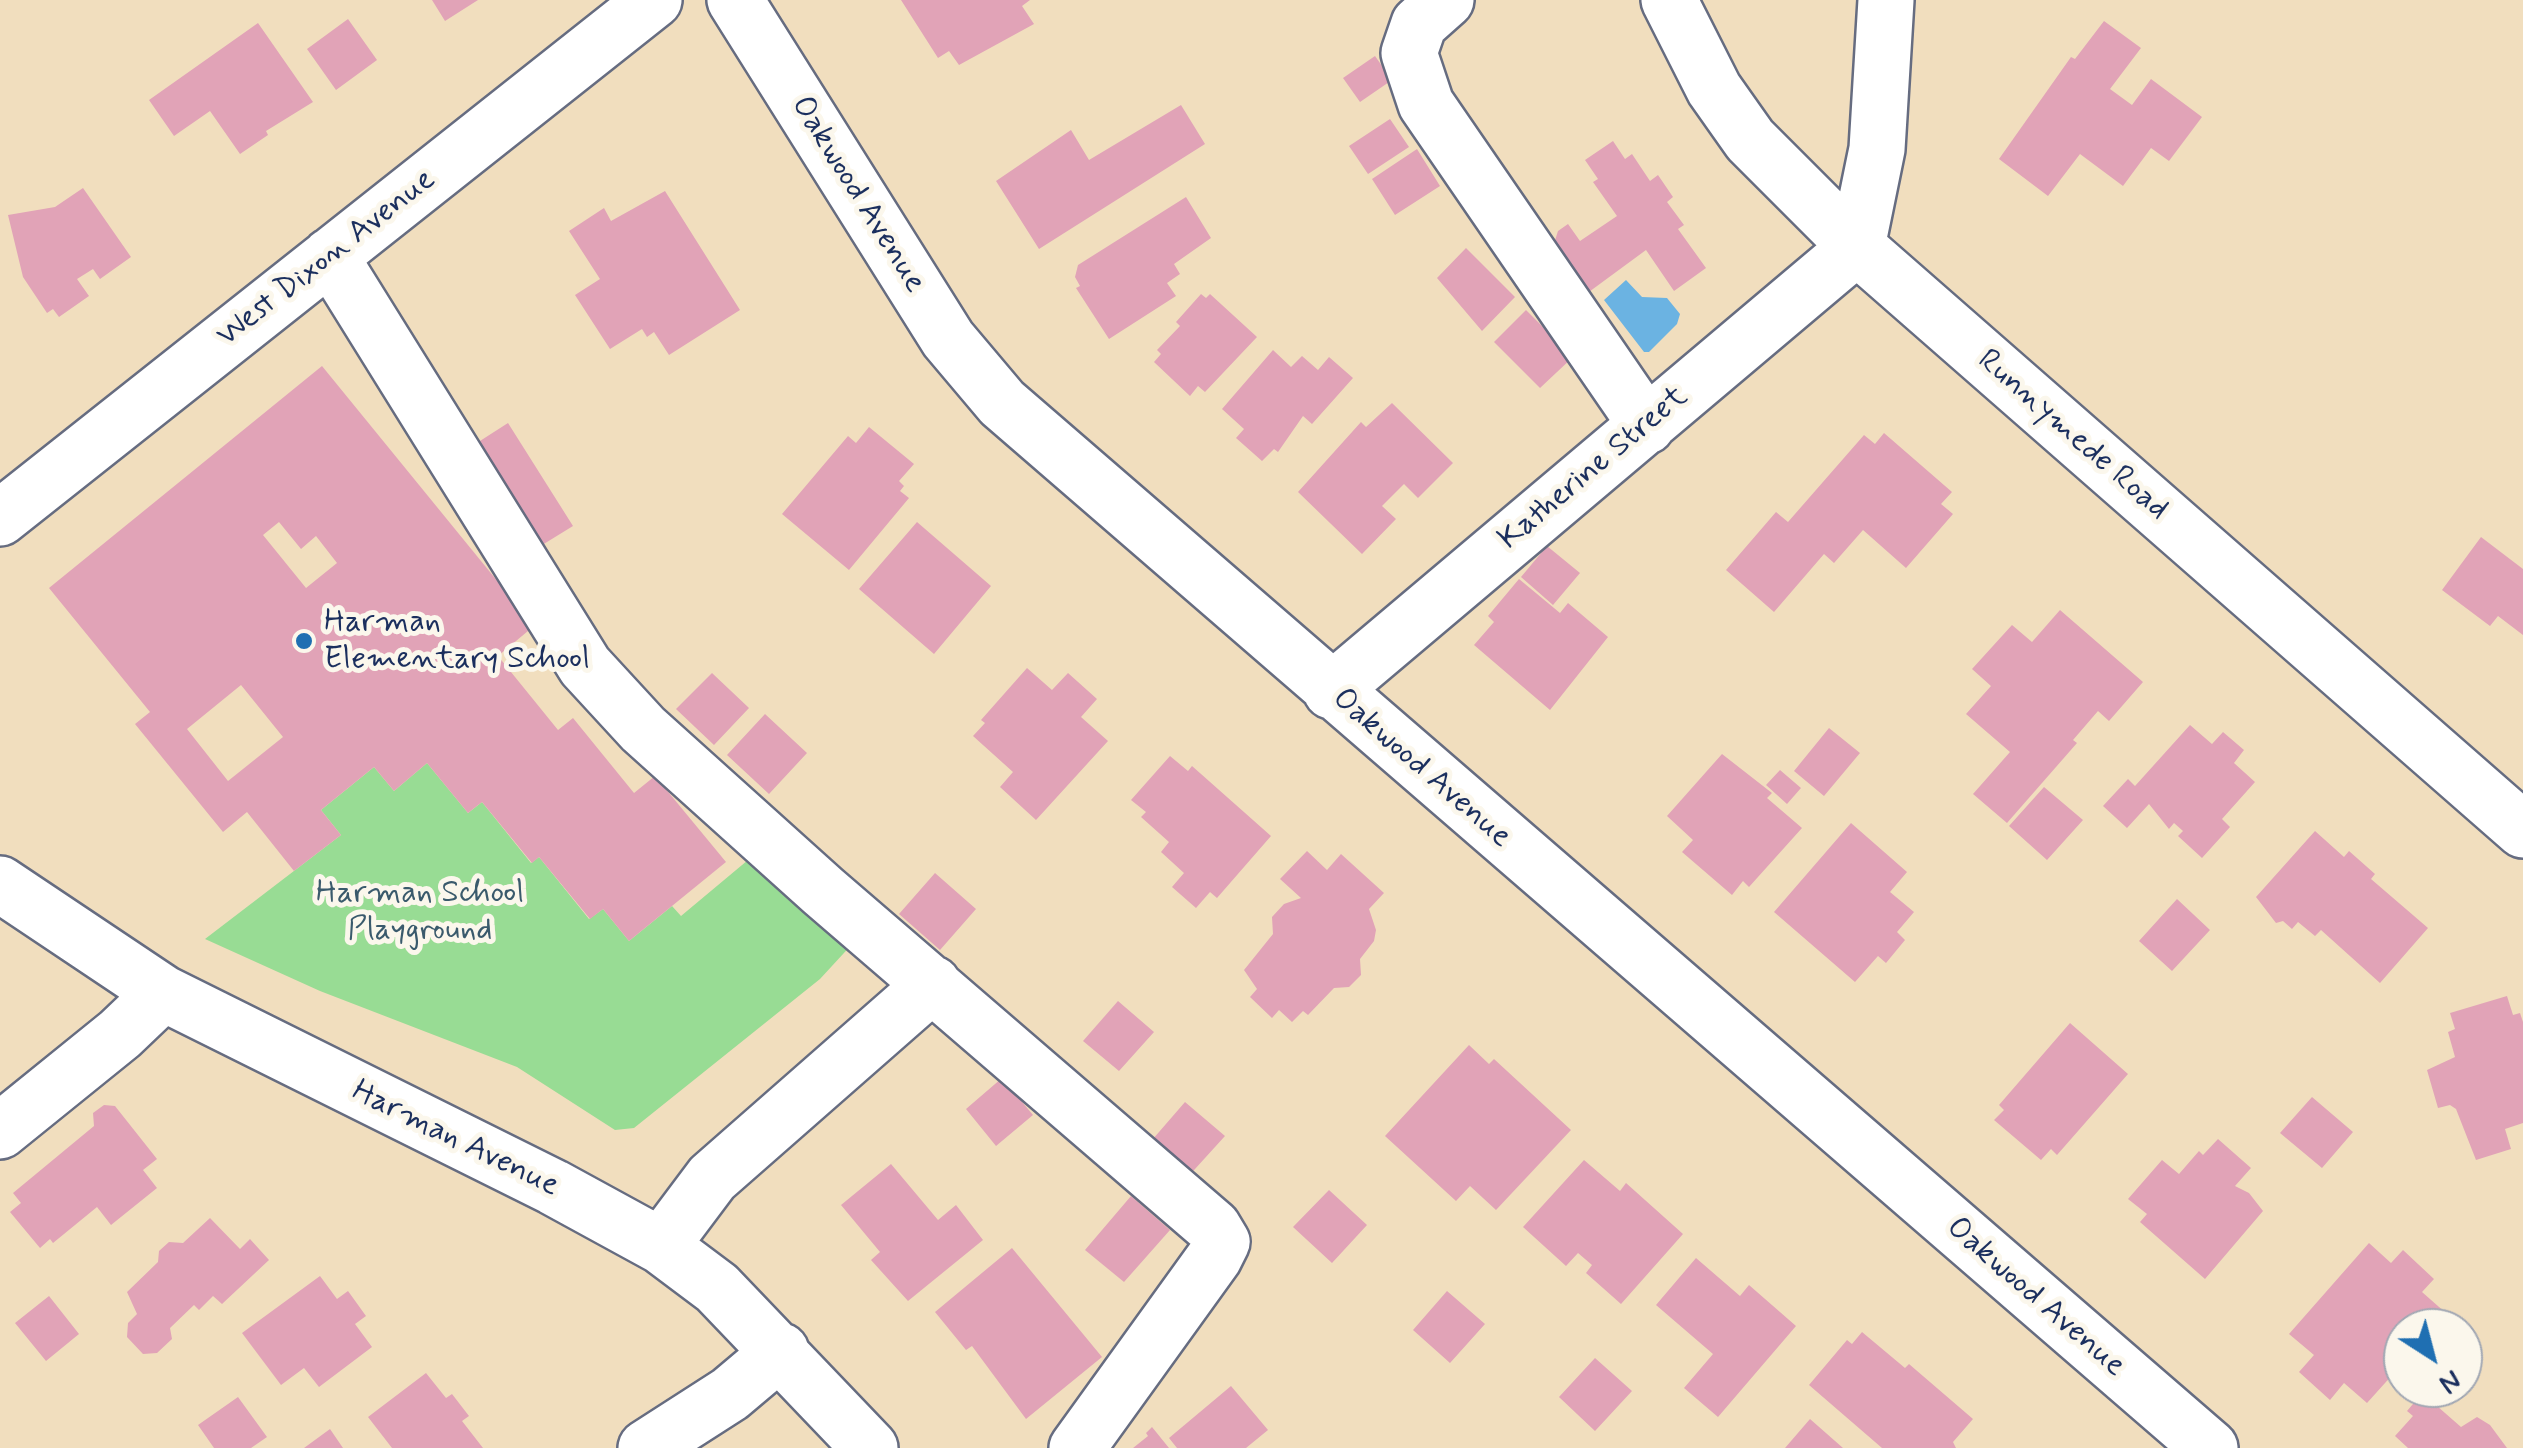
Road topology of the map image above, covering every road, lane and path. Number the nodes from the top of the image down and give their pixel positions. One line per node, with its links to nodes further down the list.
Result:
1 (654, 0): 7 (street, West Dixon Avenue)
2 (735, 0): 10 (street, Oakwood Avenue)
3 (1446, 0): 8 (street)
4 (1670, 0): 6 (street, Runnymede Road)
5 (1886, 0): 6 (street)
6 (1857, 247): 8 (street, Katherine Street); 11 (street, Runnymede Road)
7 (330, 256): 9 (street, West Dixon Avenue); 13 (street)
8 (1647, 426): 10 (street, Katherine Street)
9 (0, 518)
10 (1330, 691): 21 (street, Oakwood Avenue)
11 (2523, 830)
12 (0, 884): 14 (street, Harman Avenue)
13 (933, 984): 16 (street); 20 (street)
14 (163, 993): 15 (street); 16 (street, Harman Avenue)
15 (0, 1131)
16 (661, 1246): 17 (street, Harman Avenue)
17 (781, 1351): 18 (street); 19 (street, Harman Avenue)
18 (646, 1448)
19 (870, 1448)
20 (1077, 1448)
21 (2210, 1448)

